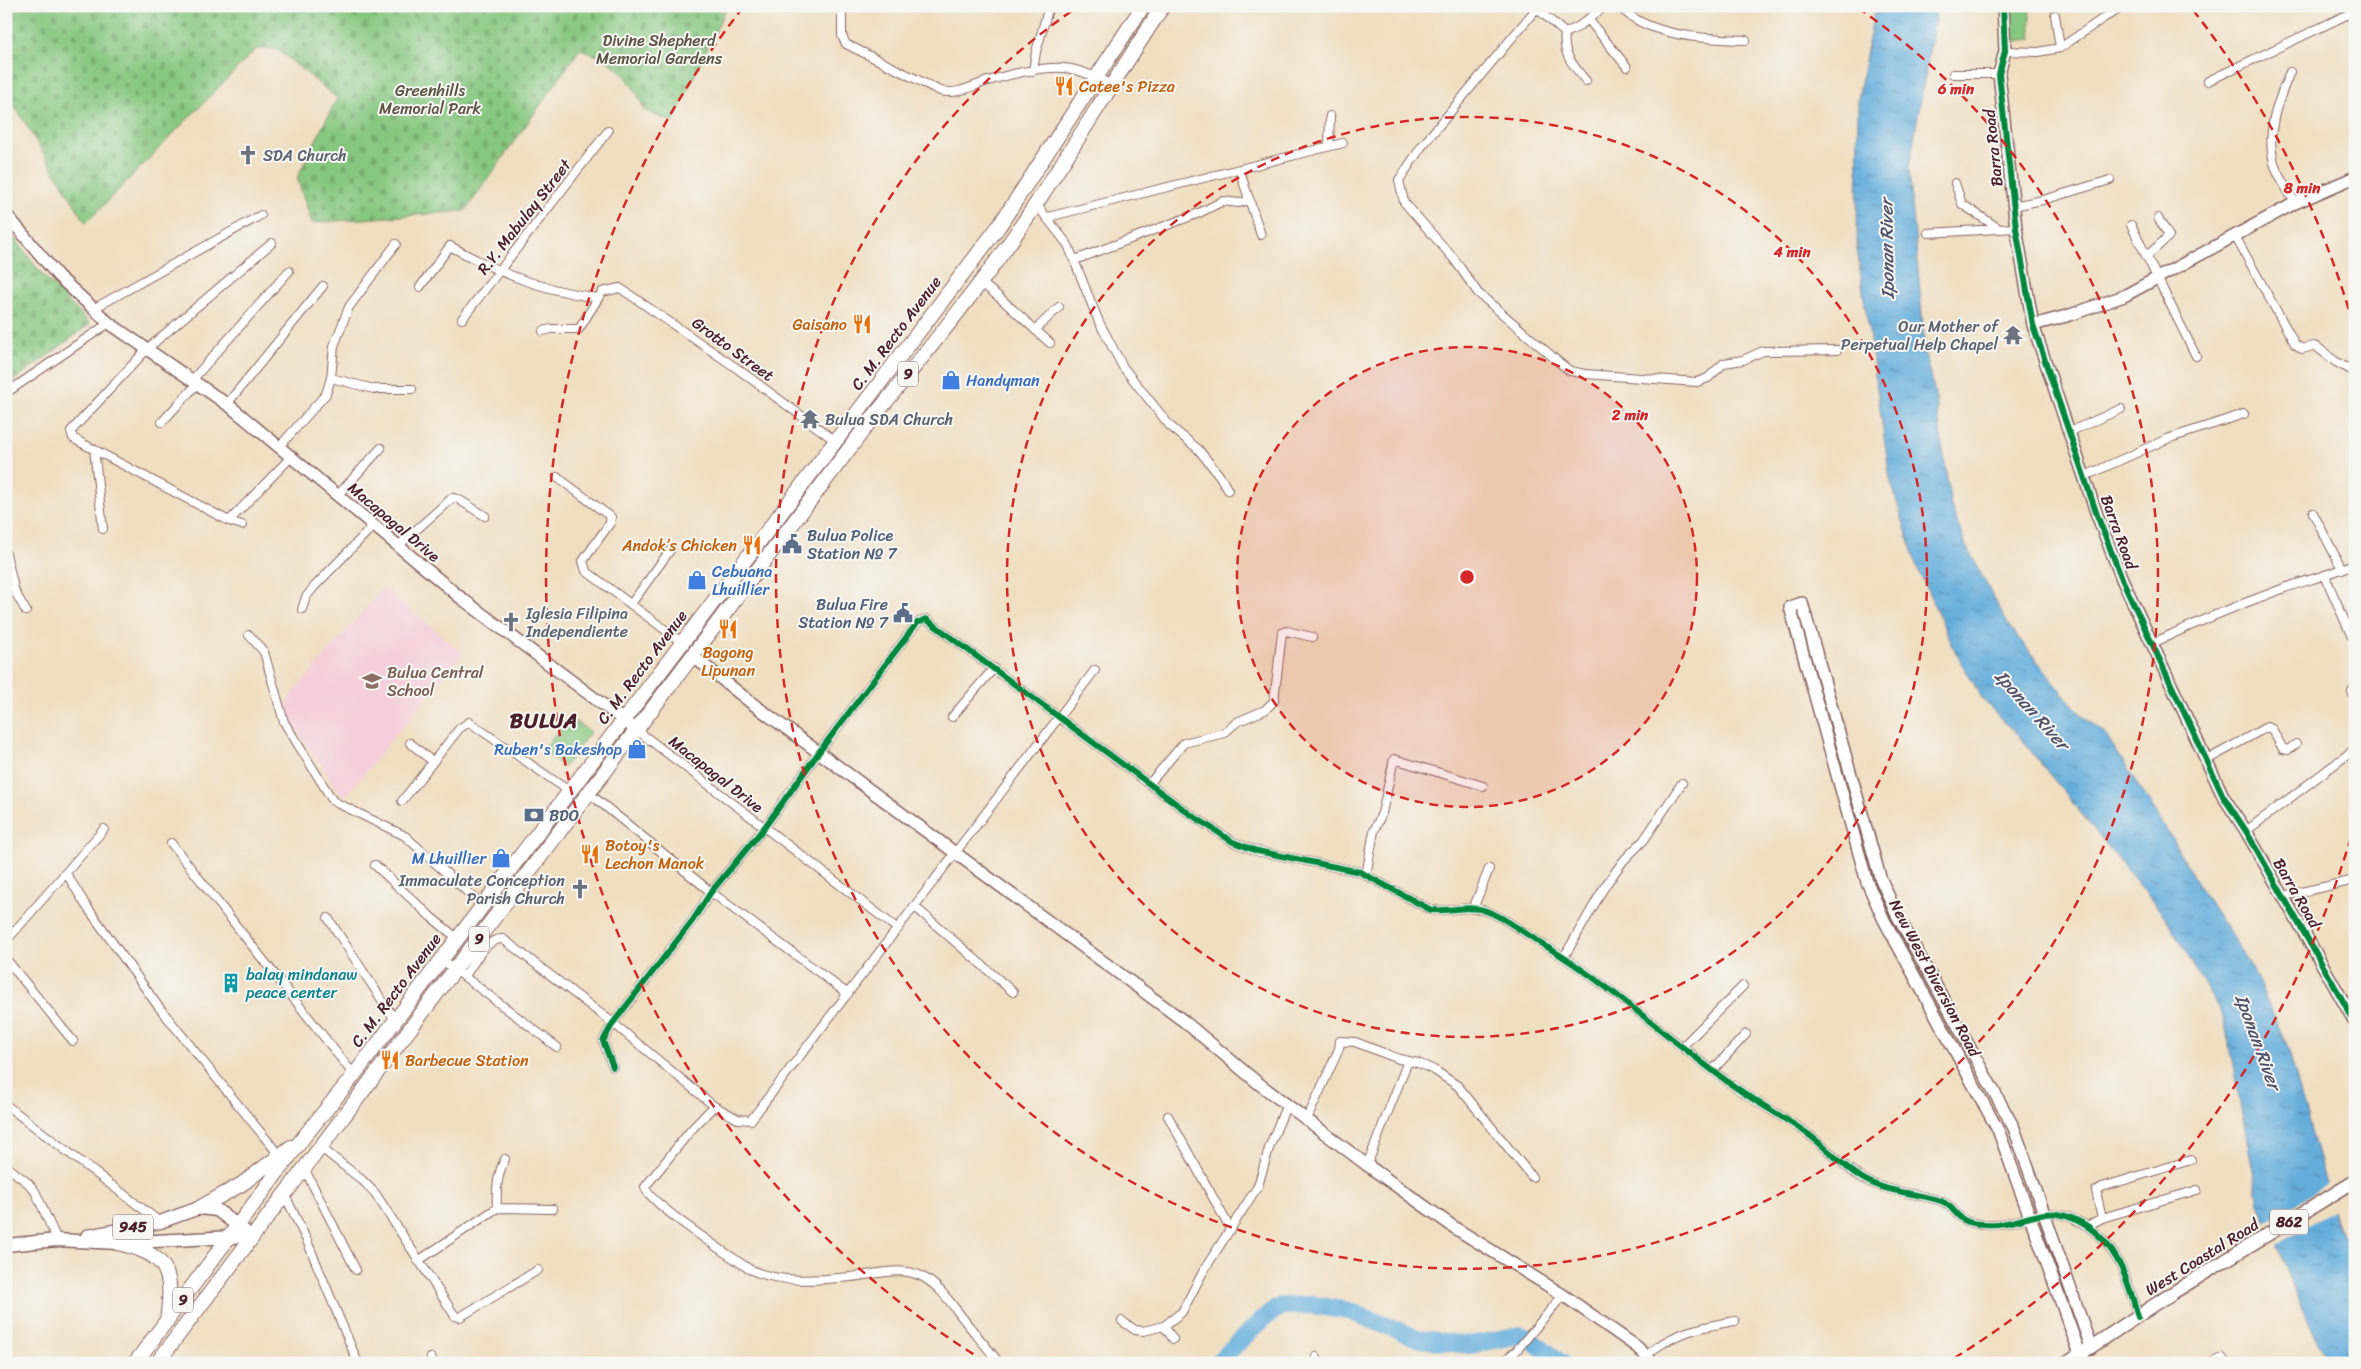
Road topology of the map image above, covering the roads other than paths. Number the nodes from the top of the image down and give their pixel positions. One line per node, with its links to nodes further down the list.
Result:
1 (842, 6): 18 (street)
2 (1049, 6): 18 (street)
3 (1143, 6): 22 (highway, C. M. Recto Avenue / 9)
4 (1163, 6): 25 (highway, C. M. Recto Avenue / 9)
5 (1605, 6): 12 (street)
6 (1619, 6): 14 (street)
7 (2003, 6): 16 (street, Barra Road)
8 (2125, 6): 15 (street)
9 (1535, 7): 13 (street); 68 (street)
10 (2355, 11): 24 (street)
11 (2055, 15): 15 (street)
12 (1588, 19): 13 (street); 17 (street)
13 (1565, 33): 23 (street)
14 (1746, 40)
15 (2060, 48): 16 (street)
16 (2005, 51): 21 (street, Barra Road)
17 (1627, 67)
18 (1033, 71): 22 (street)
19 (2290, 72): 35 (street)
20 (1953, 74): 21 (street)
21 (2000, 74): 37 (street, Barra Road)
22 (1095, 77): 25 (street); 80 (highway, C. M. Recto Avenue / 9)
23 (1586, 80)
24 (2208, 82)
25 (1111, 84): 36 (highway, C. M. Recto Avenue / 9)
26 (1330, 116): 29 (street)
27 (608, 132): 53 (street, R.Y. Mabulay Street)
28 (1343, 142): 29 (street)
29 (1330, 145): 30 (street)
30 (1239, 169): 34 (street); 40 (street)
31 (2355, 177): 35 (street)
32 (2110, 180): 37 (street)
33 (1955, 183): 43 (street)
34 (1250, 200): 46 (street); 51 (street)
35 (2295, 203): 47 (street)
36 (1036, 204): 40 (street); 55 (highway, C. M. Recto Avenue / 9)
37 (2013, 206): 44 (street, Barra Road)
38 (6, 214): 60 (street, Macapagal Drive)
39 (261, 216): 60 (street)
40 (1048, 216): 51 (street)
41 (2158, 218): 50 (street)
42 (2131, 225): 50 (street)
43 (1998, 228): 44 (street); 45 (street)
44 (2016, 228): 63 (street, Barra Road)
45 (1928, 233)
46 (1261, 235)
47 (2235, 236): 54 (street); 70 (street)
48 (272, 243): 67 (street)
49 (396, 244): 71 (street)
50 (2146, 257): 54 (street)
51 (1075, 260): 88 (street)
52 (289, 270): 72 (street)
53 (499, 271): 57 (street); 58 (street); 61 (street, R.Y. Mabulay Street)
54 (2157, 280): 63 (street); 69 (street)
55 (980, 282): 64 (street); 84 (highway, C. M. Recto Avenue / 9)
56 (323, 286): 75 (street)
57 (420, 287)
58 (597, 298): 65 (street); 80 (street, Grotto Street)
59 (1059, 307): 64 (street)
60 (93, 309): 62 (street, Macapagal Drive)
61 (462, 319)
62 (109, 323): 67 (street, Macapagal Drive); 74 (street)
63 (2033, 325): 79 (street, Barra Road)
64 (1035, 330): 66 (street)
65 (543, 331)
66 (1050, 343)
67 (148, 348): 72 (street, Macapagal Drive); 83 (street)
68 (1837, 350)
69 (2196, 356)
70 (2355, 372)
71 (331, 378): 73 (street); 81 (street)
72 (195, 381): 75 (street, Macapagal Drive); 78 (street)
73 (412, 389)
74 (6, 393)
75 (227, 404): 81 (street, Macapagal Drive)
76 (2121, 410): 79 (street)
77 (2244, 414): 86 (street)
78 (162, 422)
79 (2069, 432): 86 (street, Barra Road)
80 (836, 441): 84 (street, Grotto Street); 108 (highway, C. M. Recto Avenue / 9)
81 (279, 447): 85 (street, Macapagal Drive)
82 (381, 448): 89 (street)
83 (94, 449): 92 (street); 95 (street)
84 (848, 451): 110 (highway, C. M. Recto Avenue / 9)
85 (291, 458): 89 (street, Macapagal Drive); 92 (street)
86 (2085, 476): 109 (street, Barra Road)
87 (557, 477): 102 (street)
88 (1228, 490)
89 (337, 496): 94 (street, Macapagal Drive)
90 (2313, 513): 100 (street)
91 (485, 516): 96 (street)
92 (229, 521): 93 (street)
93 (242, 525)
94 (373, 526): 96 (street, Macapagal Drive); 103 (street)
95 (103, 529)
96 (397, 547): 117 (street, Macapagal Drive)
97 (671, 549): 102 (street)
98 (6, 554): 104 (street)
99 (2355, 563): 100 (street)
100 (2342, 569): 101 (street)
101 (2325, 576): 106 (street); 109 (street)
102 (631, 604): 108 (street)
103 (302, 609)
104 (26, 610)
105 (249, 635): 143 (street)
106 (2351, 635)
107 (1312, 637): 126 (street)
108 (683, 643): 117 (highway, C. M. Recto Avenue / 9)
109 (2153, 643): 123 (street, Barra Road)
110 (694, 657): 118 (highway, C. M. Recto Avenue / 9); 122 (street)
111 (994, 668): 115 (street); 116 (street); 122 (street)
112 (1095, 670): 116 (street)
113 (2355, 686): 114 (street)
114 (2355, 700)
115 (952, 716)
116 (1058, 718): 126 (street); 135 (street)
117 (624, 720): 118 (street, Macapagal Drive); 128 (highway, C. M. Recto Avenue / 9)
118 (638, 730): 129 (highway, C. M. Recto Avenue / 9); 131 (street, Macapagal Drive)
119 (410, 742): 124 (street)
120 (2296, 744): 123 (street)
121 (2355, 750): 133 (street)
122 (819, 752): 131 (street); 135 (street)
123 (2206, 760): 133 (street, Barra Road)
124 (432, 761): 128 (street); 130 (street)
125 (1682, 783): 151 (street)
126 (1148, 784): 139 (street)
127 (1483, 786): 139 (street)
128 (569, 792): 143 (highway, C. M. Recto Avenue / 9)
129 (590, 794): 141 (street); 144 (highway, C. M. Recto Avenue / 9)
130 (402, 801)
131 (764, 828): 141 (street); 148 (street, Macapagal Drive)
132 (104, 829): 138 (street)
133 (2246, 831): 142 (street, Barra Road)
134 (171, 844): 168 (street)
135 (954, 853): 145 (street); 169 (street)
136 (375, 865): 149 (street)
137 (1489, 869): 146 (street)
138 (66, 872): 150 (street); 176 (street)
139 (1366, 876): 146 (street)
140 (2355, 880): 142 (street)
141 (711, 892): 157 (street); 160 (street)
142 (2283, 896): 159 (street, Barra Road)
143 (486, 900): 144 (highway); 149 (highway, C. M. Recto Avenue / 9)
144 (504, 906): 154 (highway, C. M. Recto Avenue / 9)
145 (914, 906): 148 (street); 156 (street)
146 (1473, 908): 151 (street)
147 (328, 918): 158 (street)
148 (898, 929): 157 (street)
149 (457, 938): 153 (highway, C. M. Recto Avenue / 9)
150 (6, 941)
151 (1564, 957): 163 (street)
152 (6, 959): 162 (street)
153 (442, 959): 154 (street); 158 (highway, C. M. Recto Avenue / 9)
154 (461, 973): 160 (street); 164 (street); 175 (highway, C. M. Recto Avenue / 9)
155 (1743, 986): 163 (street)
156 (1014, 992)
157 (848, 994): 171 (street)
158 (395, 1020): 168 (highway, C. M. Recto Avenue / 9)
159 (2355, 1022)
160 (613, 1023): 166 (street); 171 (street)
161 (1746, 1034): 167 (street)
162 (73, 1041)
163 (1683, 1046): 167 (street)
164 (557, 1047)
165 (1408, 1062): 173 (street); 179 (street); 182 (street)
166 (613, 1067)
167 (1713, 1070): 190 (street)
168 (354, 1075): 174 (highway, C. M. Recto Avenue / 9)
169 (1287, 1104): 173 (street); 194 (street)
170 (6, 1105): 192 (street)
171 (714, 1106): 216 (street)
172 (1168, 1116): 194 (street)
173 (1307, 1119): 179 (street)
174 (303, 1138): 176 (highway); 195 (highway, C. M. Recto Avenue / 9)
175 (320, 1147): 181 (highway, C. M. Recto Avenue / 9); 200 (street)
176 (280, 1156): 186 (highway)
177 (505, 1159): 187 (street)
178 (2191, 1160): 191 (street)
179 (1367, 1165): 203 (street)
180 (6, 1166): 197 (street)
181 (304, 1168): 185 (highway, C. M. Recto Avenue / 9); 201 (street)
182 (1532, 1177)
183 (2355, 1181): 204 (main road, West Coastal Road / 862)
184 (2198, 1190): 191 (street)
185 (284, 1193): 196 (highway, C. M. Recto Avenue / 9); 215 (street)
186 (199, 1208): 192 (main road, 945); 195 (main road)
187 (497, 1208): 188 (street); 200 (street)
188 (553, 1209)
189 (2044, 1214): 190 (street); 190 (street, New West Diversion Road); 193 (street); 210 (street, New West Diversion Road)
190 (2031, 1218): 211 (street, New West Diversion Road)
191 (2102, 1218): 193 (street)
192 (160, 1222): 197 (main road, 945)
193 (2087, 1226): 204 (street)
194 (1231, 1230): 208 (street)
195 (234, 1232): 196 (main road, 945); 198 (main road, 945); 206 (highway, C. M. Recto Avenue / 9)
196 (251, 1236): 214 (highway, C. M. Recto Avenue / 9)
197 (61, 1240): 198 (main road, 945); 199 (main road, 945)
198 (117, 1242): 206 (highway)
199 (6, 1245)
200 (418, 1261): 202 (street)
201 (356, 1270)
202 (538, 1270)
203 (1563, 1295): 212 (street); 217 (street)
204 (2138, 1317): 210 (main road, West Coastal Road / 862)
205 (1122, 1320): 208 (street)
206 (167, 1321): 213 (highway, C. M. Recto Avenue / 9)
207 (1735, 1321): 212 (street)
208 (1164, 1326): 209 (street)
209 (1173, 1339)
210 (2091, 1347): 211 (main road, West Coastal Road / 862)
211 (2080, 1354): 218 (main road, West Coastal Road / 862)
212 (1650, 1359)
213 (135, 1363)
214 (157, 1363)
215 (358, 1363)
216 (999, 1363)
217 (1502, 1363)
218 (2067, 1363)
219 (2210, 1363): 220 (street)
220 (2226, 1363)

